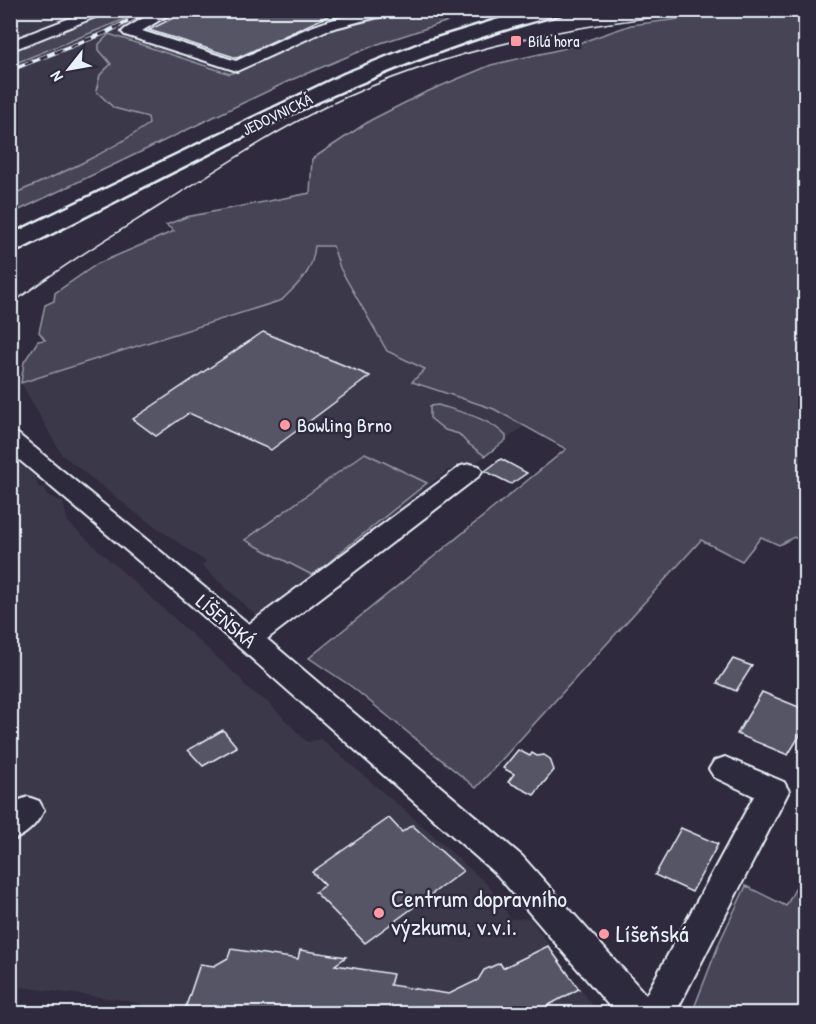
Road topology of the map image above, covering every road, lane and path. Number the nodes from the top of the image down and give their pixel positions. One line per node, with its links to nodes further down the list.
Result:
1 (106, 10): 6 (street)
2 (169, 10): 3 (street)
3 (387, 10)
4 (506, 10): 7 (main road, JEDOVNICKÁ)
5 (554, 10): 8 (main road, JEDOVNICKÁ)
6 (10, 47)
7 (10, 224)
8 (10, 245)
9 (10, 439): 11 (street, LÍŠEŇSKÁ)
10 (470, 471): 11 (street)
11 (248, 639): 13 (street, LÍŠEŇSKÁ)
12 (724, 769): 14 (street)
13 (639, 1014)
14 (648, 1014)

